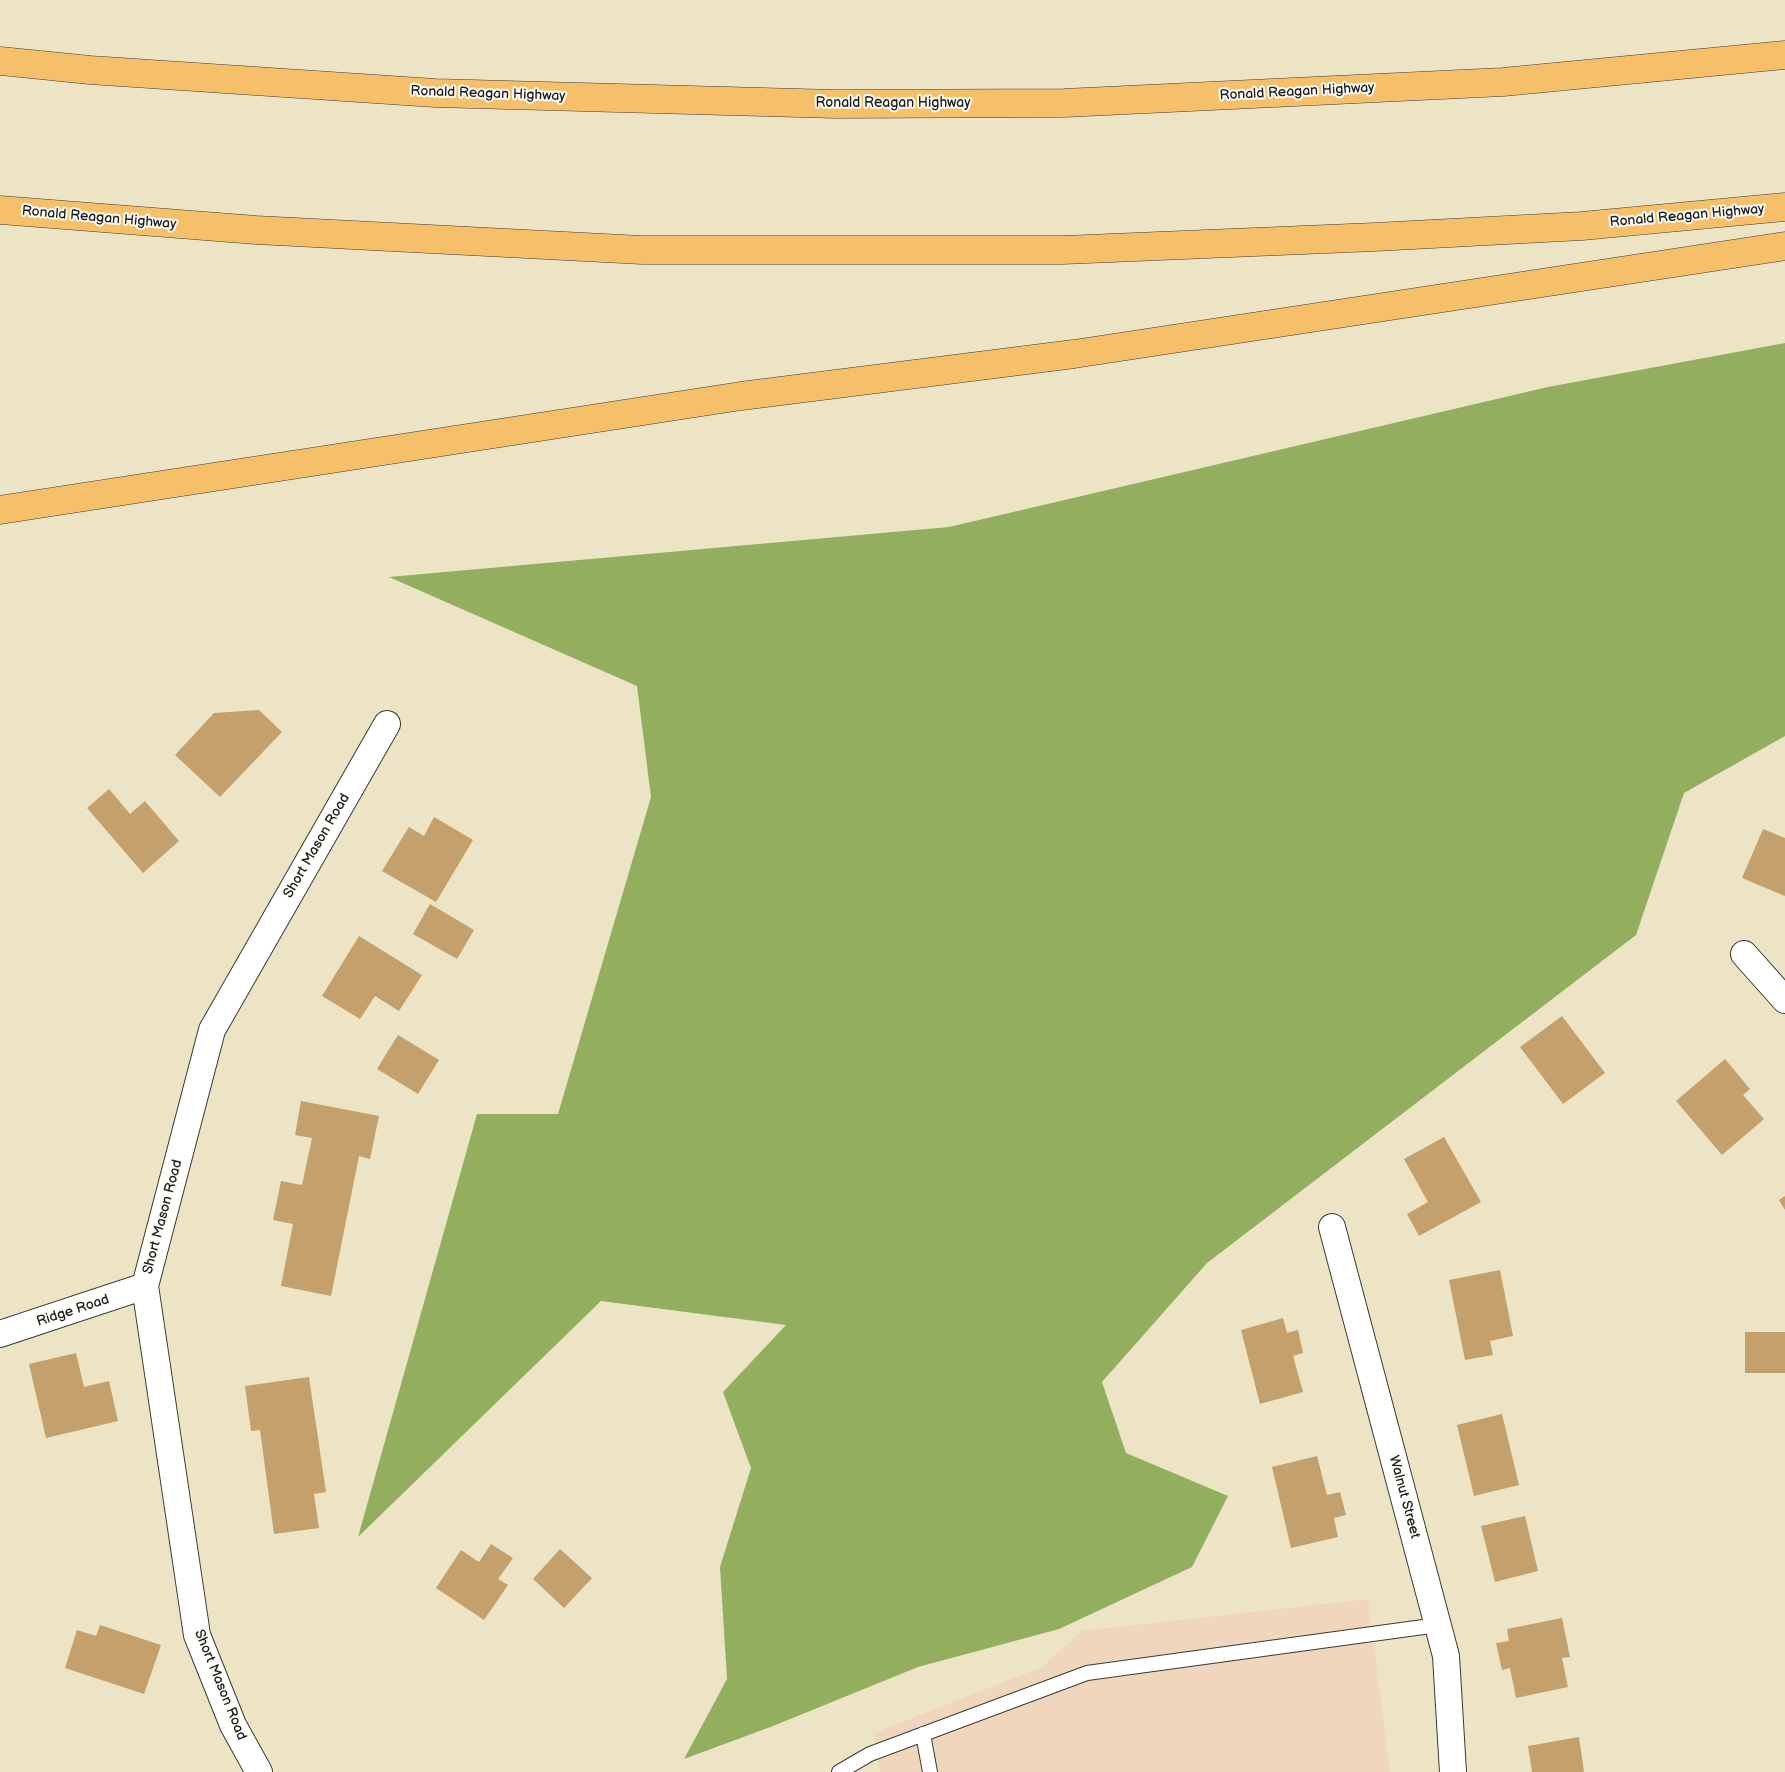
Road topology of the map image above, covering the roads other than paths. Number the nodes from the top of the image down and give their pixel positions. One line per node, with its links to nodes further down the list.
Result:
1 (1785, 54): 2 (highway, Ronald Reagan Highway)
2 (0, 61)
3 (1785, 208): 4 (highway, Ronald Reagan Highway)
4 (0, 210)
5 (1785, 246): 6 (highway)
6 (0, 510)
7 (387, 724): 11 (street, Short Mason Road)
8 (1744, 954): 9 (street)
9 (1785, 1000)
10 (1332, 1227): 13 (street, Walnut Street)
11 (145, 1286): 12 (street, Ridge Road); 15 (street, Short Mason Road)
12 (0, 1334)
13 (1438, 1625): 14 (lane); 18 (street, Walnut Street)
14 (923, 1734): 16 (lane); 17 (lane)
15 (259, 1772)
16 (839, 1772)
17 (930, 1772)
18 (1453, 1772)

